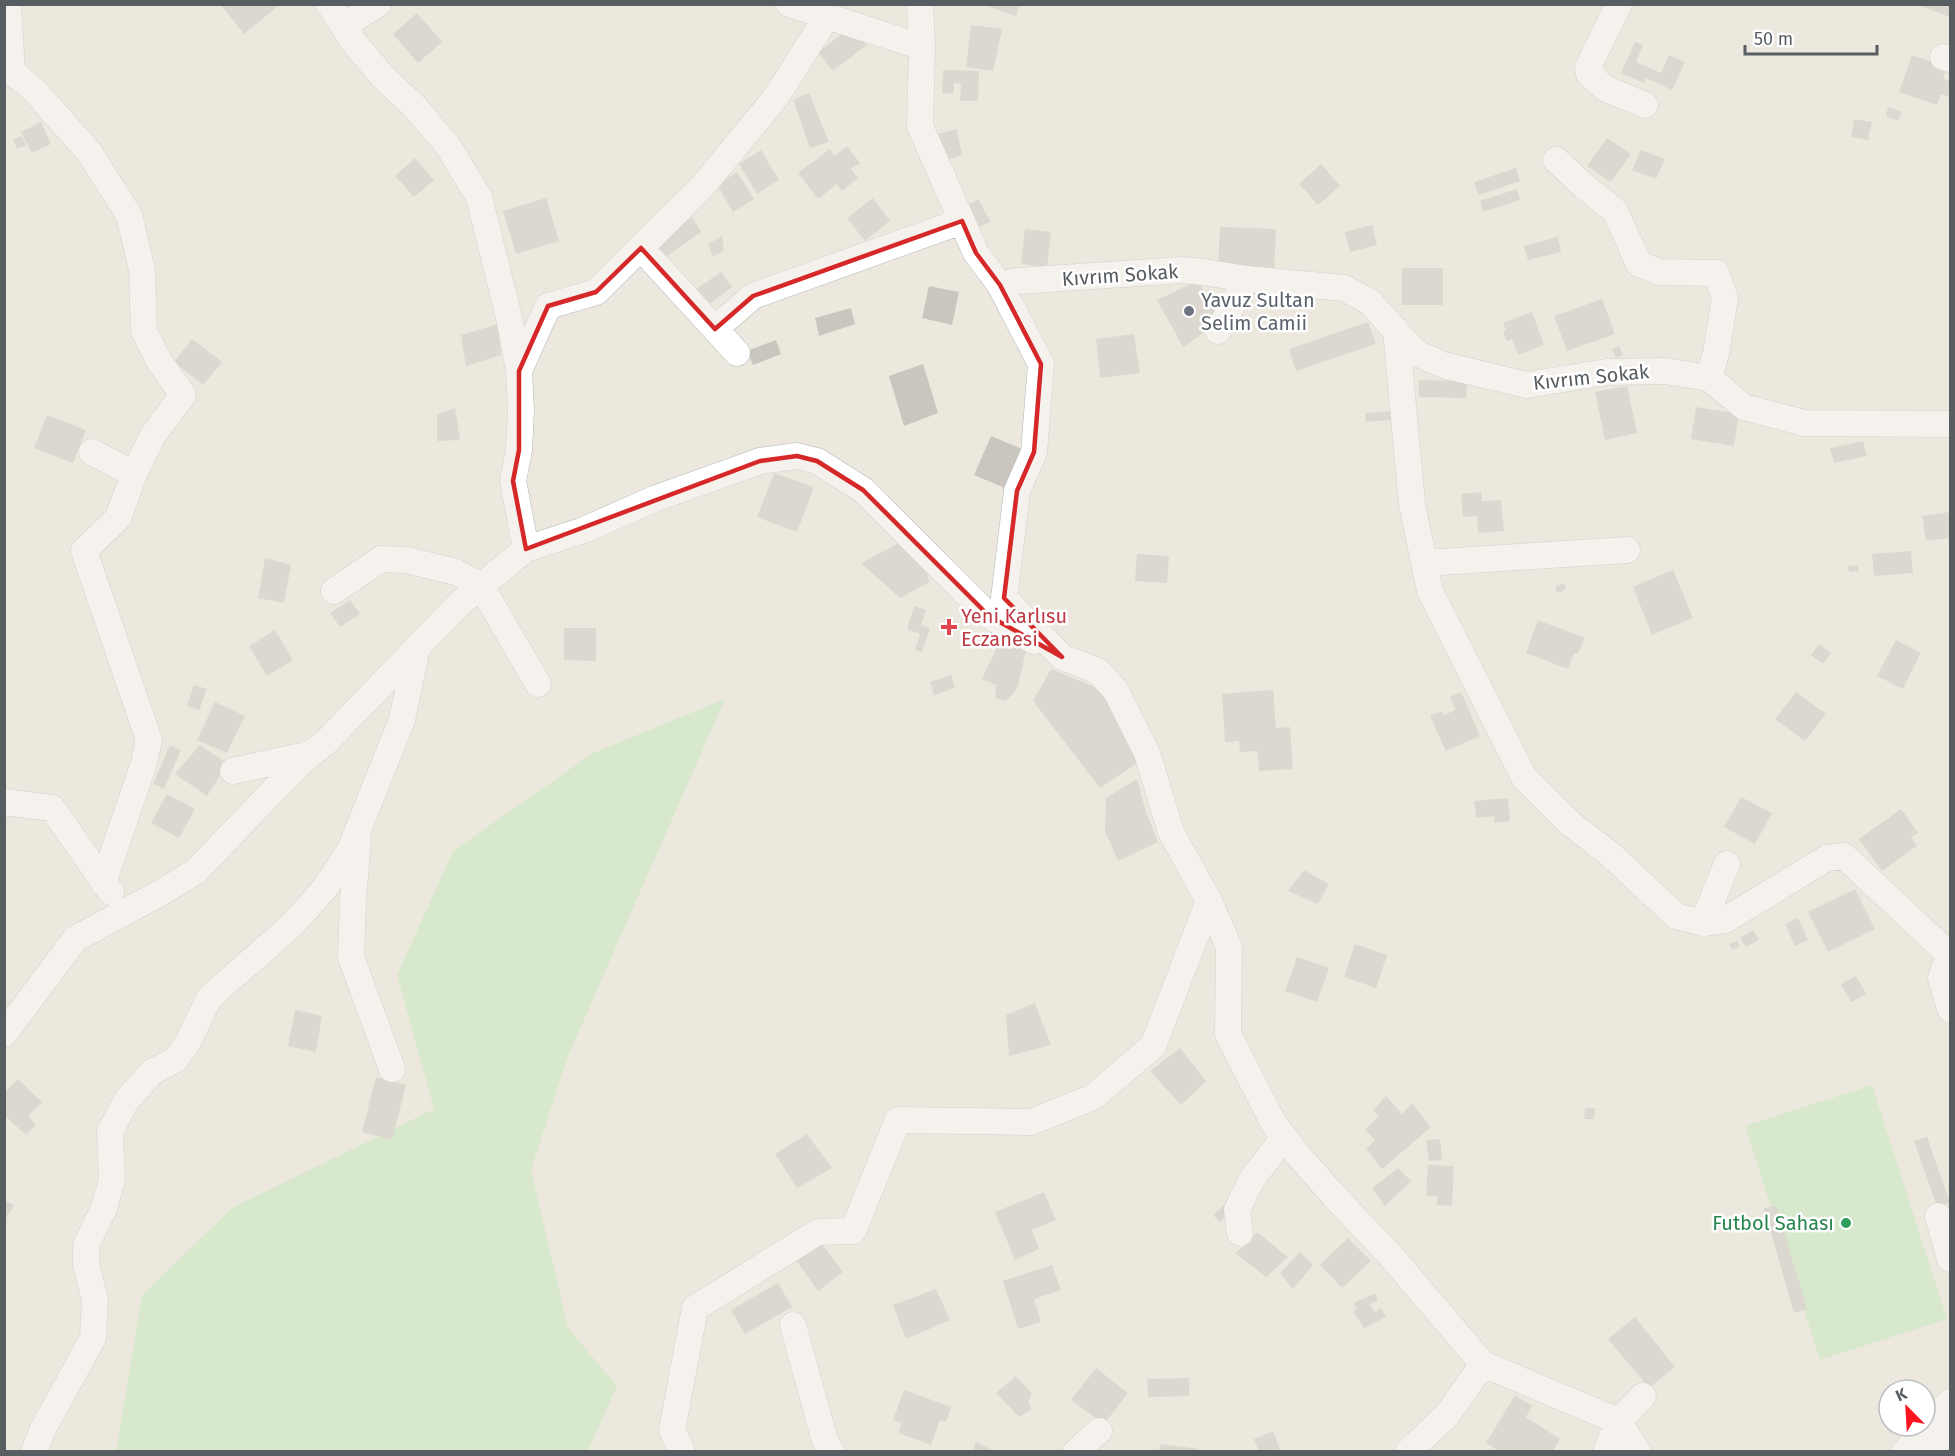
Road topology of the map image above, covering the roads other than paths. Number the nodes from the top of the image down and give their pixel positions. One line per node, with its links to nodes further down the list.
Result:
1 (8, 4): 10 (street)
2 (329, 4): 8 (street)
3 (378, 4): 8 (street)
4 (789, 4): 7 (street)
5 (920, 4): 9 (street)
6 (1619, 4): 11 (street)
7 (826, 16): 9 (street); 14 (street)
8 (344, 26): 21 (street)
9 (922, 47): 13 (street)
10 (8, 69): 25 (street)
11 (1645, 105)
12 (1556, 160): 22 (street)
13 (962, 221): 16 (street); 17 (street)
14 (641, 248): 17 (street); 21 (street)
15 (1247, 279): 16 (street, Kıvrım Sokak); 18 (street, Kıvrım Sokak); 19 (street)
16 (1000, 285): 32 (street)
17 (715, 329): 20 (street)
18 (1396, 330): 22 (street, Kıvrım Sokak); 28 (street)
19 (1218, 331)
20 (737, 353)
21 (519, 371): 26 (street)
22 (1709, 378): 23 (street, Kıvrım Sokak)
23 (1950, 424)
24 (92, 452): 25 (street)
25 (134, 474): 39 (street)
26 (526, 549): 29 (street); 32 (street)
27 (1627, 550): 28 (street)
28 (1425, 563): 42 (street)
29 (481, 586): 30 (street); 31 (street); 33 (street)
30 (334, 591)
31 (417, 648): 34 (street); 37 (street)
32 (1062, 657): 40 (street)
33 (538, 684)
34 (311, 754): 35 (street); 41 (street)
35 (233, 771)
36 (4, 802): 39 (street)
37 (360, 824): 46 (street); 59 (street)
38 (1727, 864): 42 (street)
39 (103, 883): 41 (street)
40 (1209, 901): 47 (street); 60 (street)
41 (126, 911): 45 (street)
42 (1702, 923): 43 (street)
43 (1950, 953): 44 (street)
44 (1950, 1009)
45 (4, 1034)
46 (392, 1069)
47 (1284, 1138): 49 (street); 52 (street)
48 (1938, 1216): 50 (street)
49 (1240, 1233)
50 (1950, 1259)
51 (792, 1325): 61 (street)
52 (1483, 1364): 55 (street); 63 (street)
53 (1643, 1396): 55 (street)
54 (1950, 1402): 58 (street)
55 (1618, 1421): 64 (street); 65 (street)
56 (1099, 1431): 62 (street)
57 (1950, 1435): 58 (street)
58 (1906, 1450)
59 (34, 1452)
60 (682, 1452)
61 (831, 1452)
62 (1076, 1452)
63 (1408, 1452)
64 (1606, 1452)
65 (1638, 1452)

